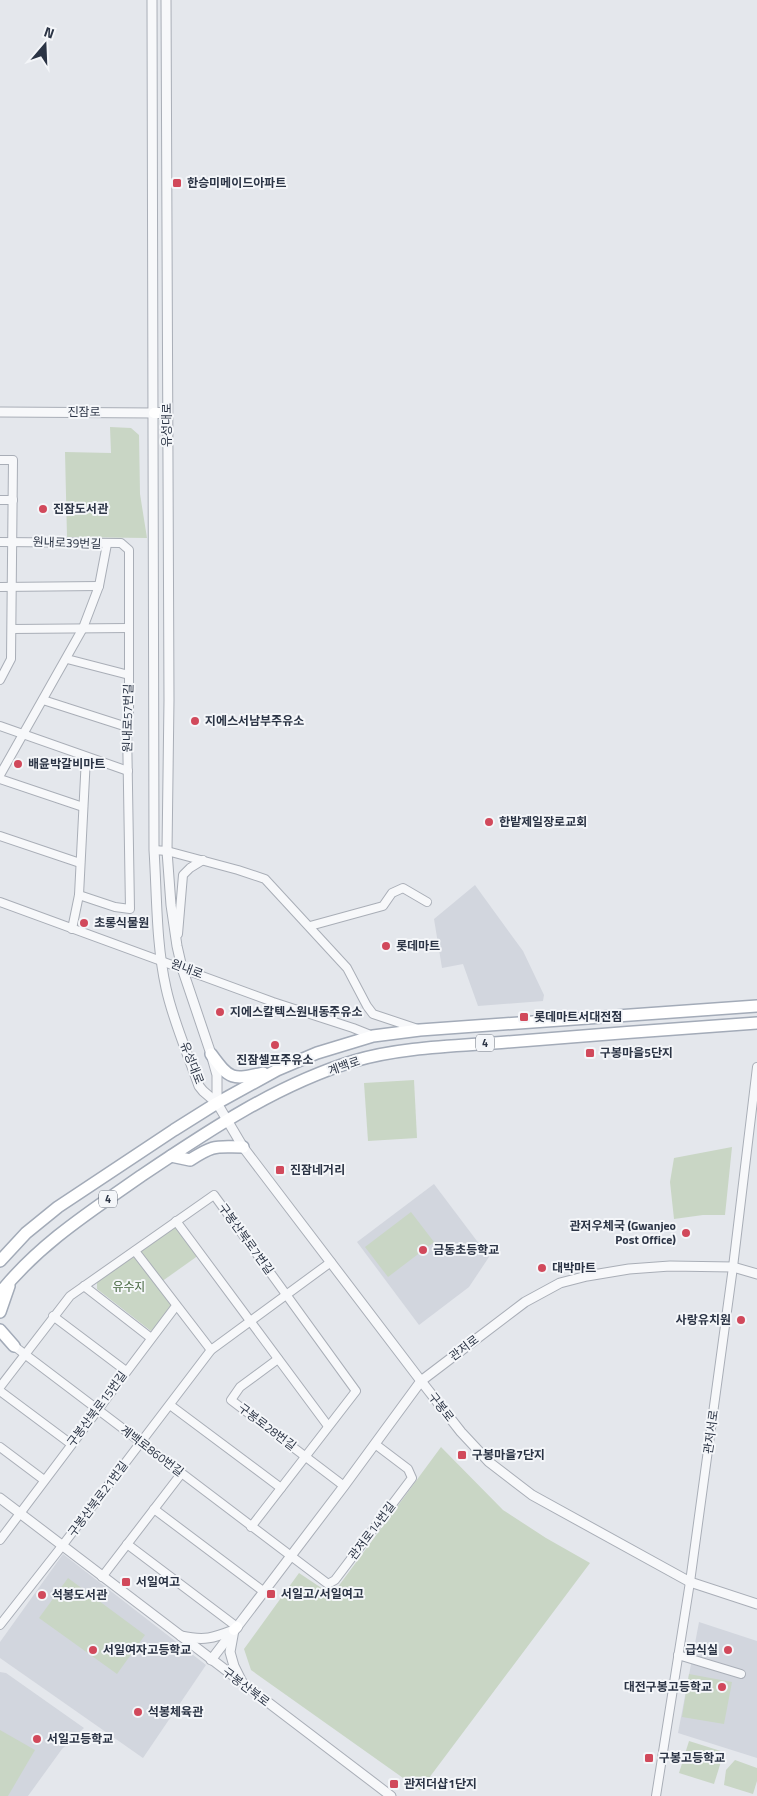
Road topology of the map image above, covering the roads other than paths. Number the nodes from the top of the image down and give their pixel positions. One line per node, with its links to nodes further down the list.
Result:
1 (152, 0): 4 (street, 유성대로)
2 (166, 0): 5 (street, 유성대로)
3 (0, 412): 4 (street, 진잠로)
4 (154, 412): 5 (main road, 진잠로); 31 (street, 유성대로)
5 (167, 413): 32 (street, 유성대로)
6 (0, 460): 8 (street)
7 (0, 500): 8 (street)
8 (14, 500): 10 (street)
9 (0, 542): 10 (street, 원내로39번길)
10 (13, 542): 11 (street, 원내로39번길); 13 (street)
11 (107, 544): 14 (street, 원내로39번길); 16 (street, 원내로57번길)
12 (0, 586): 13 (street)
13 (12, 586): 14 (street); 17 (street)
14 (99, 586): 15 (street, 원내로39번길)
15 (83, 628): 16 (street); 17 (street); 18 (street, 원내로39번길)
16 (129, 628): 19 (street, 원내로57번길)
17 (12, 629): 20 (street)
18 (67, 659): 19 (street); 21 (street, 원내로39번길)
19 (129, 675): 23 (street, 원내로57번길)
20 (0, 680)
21 (43, 700): 23 (street); 24 (street, 원내로39번길)
22 (0, 726): 24 (street)
23 (127, 727): 26 (street, 원내로57번길)
24 (22, 734): 25 (street); 27 (street, 원내로39번길)
25 (86, 758): 26 (street); 29 (street)
26 (128, 771): 35 (street, 원내로57번길)
27 (0, 775)
28 (0, 779): 29 (street)
29 (83, 808): 34 (street)
30 (0, 836): 34 (street)
31 (154, 850): 32 (street); 41 (street, 유성대로)
32 (167, 850): 33 (street); 40 (street, 유성대로)
33 (203, 860): 38 (street); 40 (street)
34 (80, 864): 35 (street)
35 (79, 894): 39 (street)
36 (0, 902): 39 (street, 원내로)
37 (427, 902): 38 (street)
38 (310, 926): 45 (street)
39 (72, 929): 41 (street, 원내로)
40 (177, 946): 42 (street, 유성대로)
41 (161, 960): 42 (street, 원내로); 50 (street, 유성대로)
42 (182, 968): 46 (street, 원내로); 47 (street, 유성대로)
43 (757, 1006): 45 (main road, 계백로 / 4)
44 (757, 1023): 51 (main road, 계백로 / 4)
45 (420, 1030): 46 (main road, 계백로 / 4)
46 (373, 1036): 49 (main road, 계백로 / 4)
47 (211, 1054): 49 (main road); 50 (street, 유성대로)
48 (757, 1067): 58 (street, 관저서로)
49 (277, 1070): 50 (main road, 계백로 / 4)
50 (217, 1103): 51 (street, 구봉로); 56 (main road, 계백로 / 4)
51 (226, 1119): 52 (street, 구봉로); 53 (main road, 계백로 / 4)
52 (243, 1146): 53 (main road); 57 (street, 구봉로)
53 (171, 1156): 60 (main road, 계백로 / 4)
54 (176, 1221): 55 (street, 구봉산북로7번길); 63 (street, 구봉산북로7번길); 67 (street)
55 (135, 1251): 61 (street, 구봉산북로7번길); 64 (street)
56 (0, 1261)
57 (331, 1262): 63 (street, 구봉산북로21번길); 76 (street, 구봉로)
58 (733, 1267): 59 (street, 관저로); 76 (street, 관저로); 99 (street, 관저서로)
59 (757, 1274)
60 (13, 1277): 62 (main road, 계백로 / 4); 65 (main road)
61 (84, 1286): 66 (street, 구봉산북로7번길); 70 (street)
62 (0, 1293)
63 (287, 1295): 67 (street, 구봉산북로21번길); 80 (street, 구봉로28번길)
64 (176, 1306): 70 (street, 구봉산북로15번길); 72 (street)
65 (0, 1312)
66 (53, 1316): 73 (street, 구봉산북로7번길); 75 (street)
67 (251, 1322): 72 (street, 구봉산북로21번길); 74 (street)
68 (0, 1330): 71 (main road)
69 (0, 1338): 71 (main road)
70 (151, 1338): 75 (street, 구봉산북로15번길)
71 (14, 1346): 73 (street, 계백로860번길)
72 (211, 1350): 78 (street, 구봉산북로21번길)
73 (24, 1354): 77 (street, 구봉산북로7번길); 79 (street, 계백로860번길)
74 (278, 1359): 80 (street); 85 (street, 구봉로28번길)
75 (126, 1371): 79 (street, 구봉산북로15번길)
76 (421, 1381): 83 (street, 관저로); 99 (street, 구봉로)
77 (0, 1389): 82 (street, 구봉산북로7번길)
78 (170, 1405): 81 (street, 구봉산북로21번길); 89 (street)
79 (97, 1409): 81 (street, 계백로860번길); 82 (street, 구봉산북로15번길)
80 (328, 1426): 85 (street, 구봉로28번길)
81 (141, 1443): 86 (street, 계백로860번길); 96 (street, 구봉산북로21번길)
82 (71, 1444): 87 (street, 구봉산북로15번길)
83 (374, 1444): 88 (street, 관저로); 97 (street, 관저로14번길)
84 (0, 1447): 87 (street)
85 (306, 1456): 88 (street, 구봉로28번길); 89 (street, 구봉로28번길)
86 (181, 1474): 91 (street); 93 (street, 계백로860번길)
87 (44, 1480): 92 (street, 구봉산북로15번길)
88 (344, 1486): 97 (street, 관저로)
89 (281, 1488): 93 (street, 구봉로28번길)
90 (0, 1498): 92 (street, 구봉산북로)
91 (154, 1509): 95 (street); 100 (street)
92 (20, 1514): 94 (street, 구봉산북로15번길); 96 (street, 구봉산북로)
93 (251, 1527): 97 (street, 계백로860번길)
94 (0, 1540)
95 (127, 1544): 98 (street); 103 (street)
96 (62, 1546): 98 (street, 구봉산북로); 102 (street, 구봉산북로21번길)
97 (290, 1557): 100 (street, 관저로)
98 (102, 1577): 104 (street, 구봉산북로)
99 (690, 1582): 101 (street, 구봉로); 105 (street, 관저서로)
100 (263, 1591): 103 (street, 관저로)
101 (757, 1604)
102 (0, 1625)
103 (236, 1628): 104 (street); 106 (street, 관저로); 108 (street)
104 (179, 1636): 106 (street, 구봉산북로)
105 (678, 1656): 107 (street); 110 (street, 관저서로)
106 (211, 1660): 108 (street, 구봉산북로)
107 (742, 1674)
108 (243, 1684): 109 (street, 구봉산북로)
109 (390, 1796)
110 (656, 1796)

